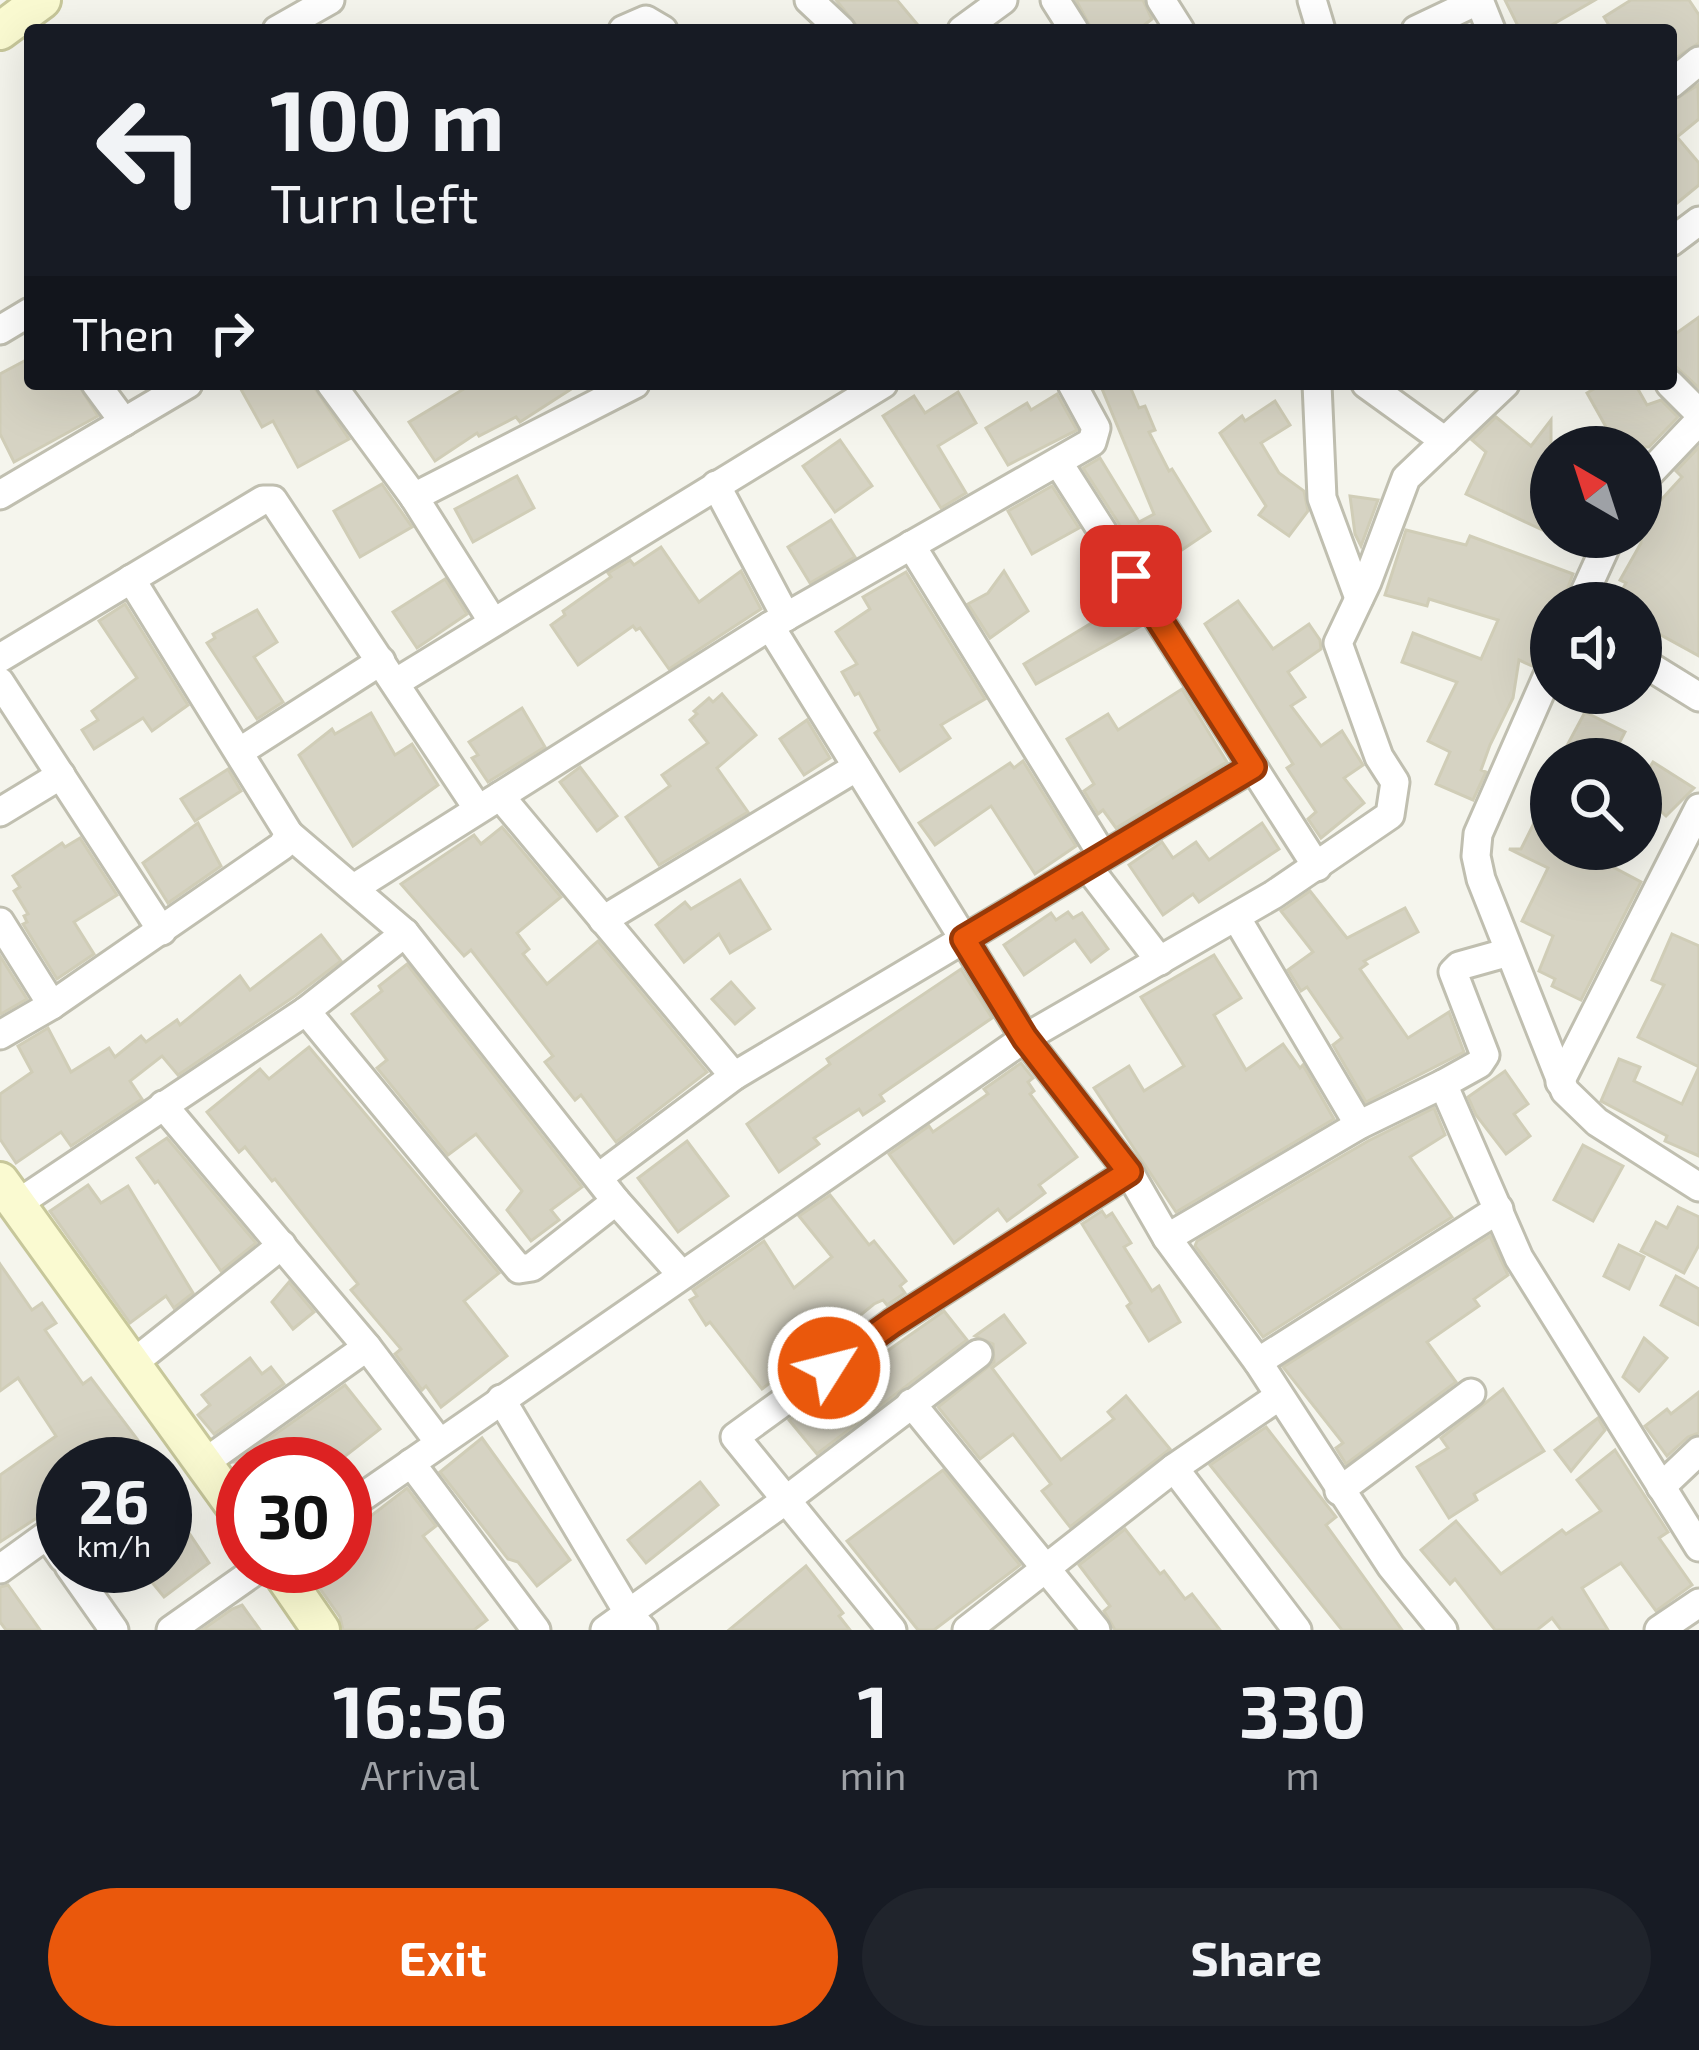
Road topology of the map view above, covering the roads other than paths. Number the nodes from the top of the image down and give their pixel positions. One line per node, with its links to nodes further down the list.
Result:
1 (42, 0): 10 (street)
2 (330, 0): 6 (street)
3 (809, 0): 7 (street)
4 (1003, 0): 8 (street)
5 (1479, 0): 9 (street)
6 (288, 24)
7 (835, 24)
8 (970, 24)
9 (1429, 24)
10 (13, 33)
11 (100, 390): 22 (street)
12 (178, 390): 22 (street)
13 (335, 390): 28 (street)
14 (623, 390): 28 (street)
15 (873, 390): 26 (street)
16 (1075, 390): 25 (street)
17 (1317, 390): 31 (street)
18 (1374, 390): 23 (street)
19 (1499, 390): 23 (street)
20 (1675, 390): 21 (street)
21 (1699, 417): 24 (street)
22 (124, 422): 27 (street)
23 (1444, 441): 31 (street)
24 (1662, 458)
25 (1058, 461): 29 (street); 42 (street)
26 (716, 485): 32 (street); 33 (street)
27 (0, 495)
28 (414, 497): 33 (street)
29 (911, 545): 32 (street); 48 (street)
30 (131, 579): 34 (street); 35 (street); 40 (street)
31 (1351, 615): 49 (street)
32 (778, 621): 41 (street); 44 (street)
33 (494, 622): 35 (street)
34 (0, 658)
35 (388, 672): 40 (street); 44 (street)
36 (1662, 674): 38 (street)
37 (0, 682): 43 (street)
38 (1699, 697)
39 (1531, 714): 57 (street)
40 (239, 752): 47 (street)
41 (857, 767): 52 (street); 56 (street)
42 (1253, 767): 48 (street); 49 (street)
43 (61, 775): 46 (street); 54 (street)
44 (489, 802): 50 (street); 52 (street)
45 (1699, 808): 64 (street)
46 (0, 812)
47 (289, 834): 50 (street); 54 (street)
48 (1095, 861): 56 (street); 58 (street)
49 (1317, 867): 51 (street)
50 (354, 888): 55 (street)
51 (1236, 917): 58 (street); 67 (street)
52 (603, 920): 63 (street)
53 (0, 922): 59 (street)
54 (162, 931): 59 (street)
55 (404, 933): 60 (street); 69 (street)
56 (964, 939): 62 (street); 63 (street)
57 (1491, 957): 64 (street); 65 (street)
58 (1160, 961): 62 (street)
59 (52, 1005): 61 (street)
60 (306, 1011): 66 (street); 72 (street)
61 (0, 1035)
62 (1025, 1038): 68 (street); 76 (street)
63 (734, 1076): 69 (street)
64 (1560, 1082): 70 (street)
65 (1443, 1084): 67 (street); 73 (street)
66 (163, 1105): 71 (street); 75 (street)
67 (1359, 1125): 74 (street)
68 (1129, 1172): 74 (street); 94 (street)
69 (599, 1177): 72 (street)
70 (1699, 1187)
71 (9, 1192): 80 (street)
72 (616, 1201): 76 (street)
73 (1498, 1209): 79 (street); 91 (street)
74 (1167, 1238): 79 (street)
75 (282, 1245): 77 (street); 80 (street)
76 (681, 1274): 83 (street)
77 (367, 1347): 85 (street); 87 (street)
78 (978, 1354): 84 (street)
79 (1258, 1362): 82 (street)
80 (131, 1364): 87 (street)
81 (1471, 1393): 93 (street)
82 (1278, 1397): 89 (street); 93 (street)
83 (501, 1399): 85 (street); 103 (street)
84 (911, 1403): 94 (street); 98 (street)
85 (439, 1442): 88 (street)
86 (1699, 1451): 91 (street)
87 (204, 1463): 90 (street)
88 (411, 1463): 92 (street); 107 (street)
89 (1174, 1468): 98 (street); 111 (street)
90 (216, 1480)
91 (1661, 1486): 96 (street)
92 (372, 1490)
93 (1339, 1491): 112 (street)
94 (786, 1500): 103 (street); 108 (street)
95 (36, 1542): 97 (street)
96 (1699, 1547)
97 (0, 1569)
98 (1046, 1569): 109 (street); 110 (street)
99 (88, 1593): 104 (street)
100 (224, 1593): 105 (street)
101 (296, 1593): 106 (street)
102 (1699, 1603): 113 (street)
103 (626, 1625)
104 (114, 1630)
105 (171, 1630)
106 (321, 1630)
107 (536, 1630)
108 (892, 1630)
109 (967, 1630)
110 (1096, 1630)
111 (1298, 1630)
112 (1443, 1630)
113 (1659, 1630)

